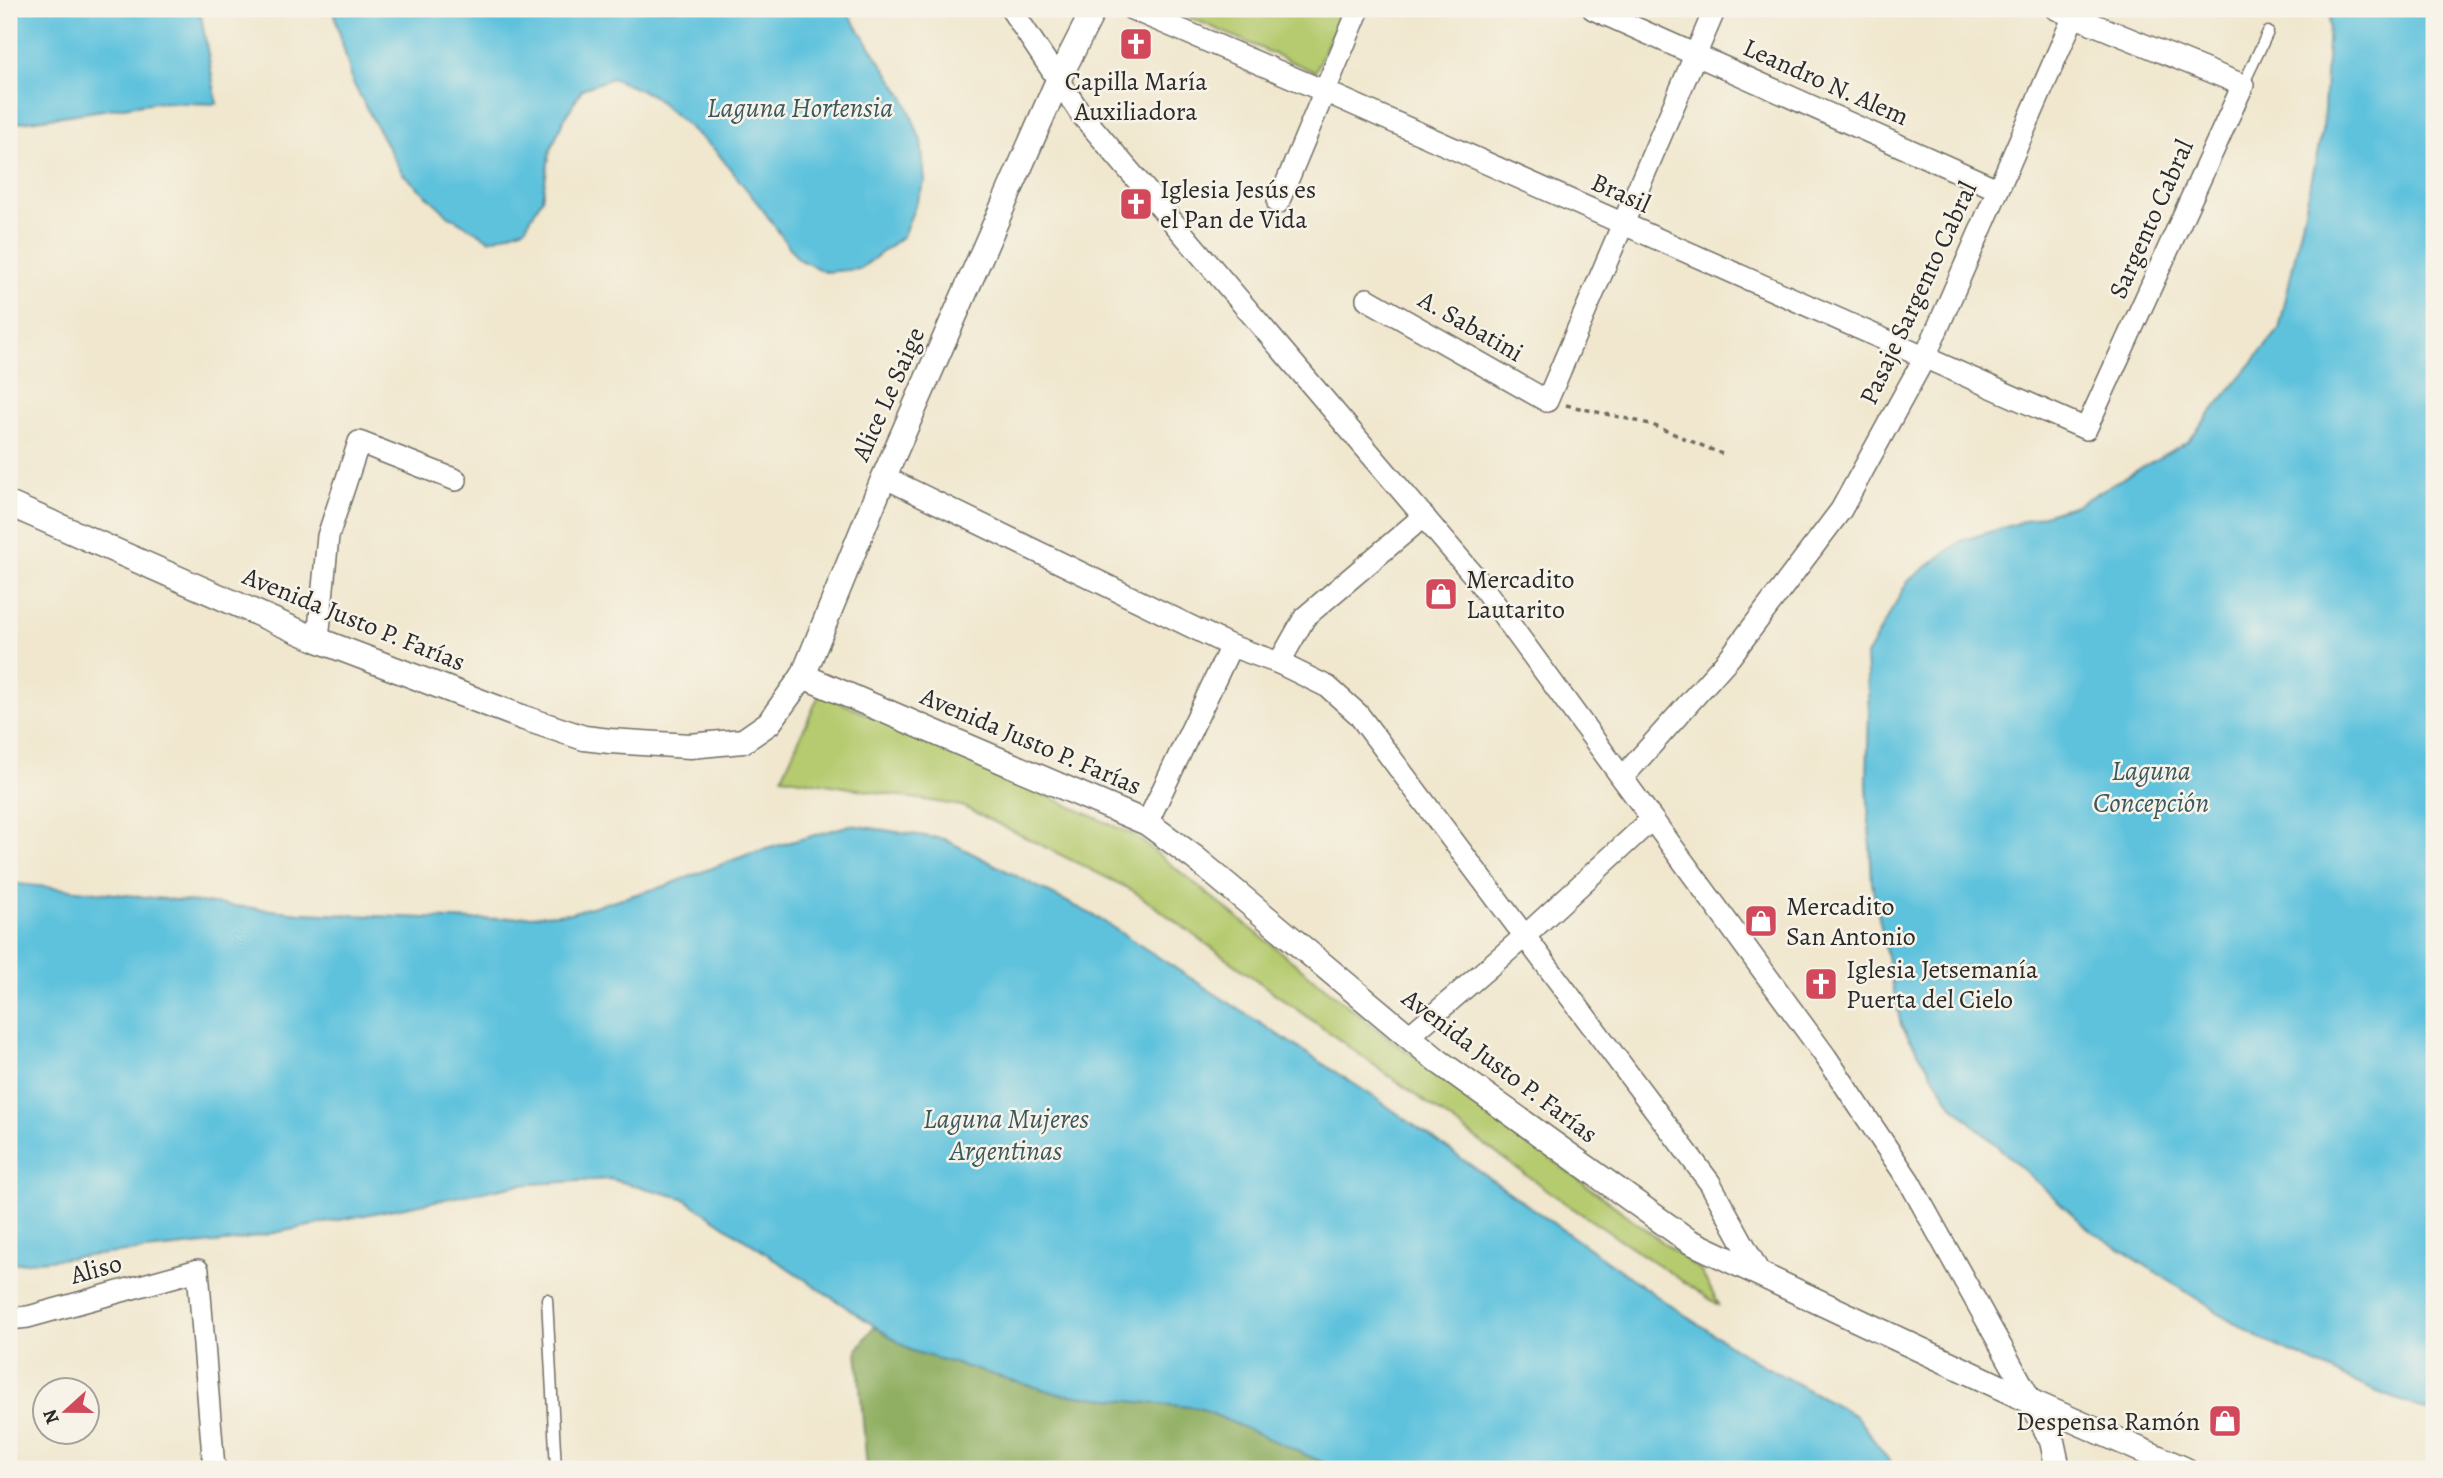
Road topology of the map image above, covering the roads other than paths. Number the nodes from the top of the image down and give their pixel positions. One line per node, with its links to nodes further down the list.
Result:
1 (1011, 9): 10 (street)
2 (1094, 9): 10 (street, Alice Le Saige)
3 (1132, 9): 12 (street, Brasil)
4 (1359, 9): 12 (street)
5 (1593, 9): 9 (street, Leandro N. Alem)
6 (1715, 9): 9 (street)
7 (2069, 11): 11 (street); 13 (street, Pasaje Sargento Cabral)
8 (2268, 32): 11 (lane, Sargento Cabral)
9 (1696, 54): 13 (street, Leandro N. Alem); 15 (street)
10 (1059, 78): 19 (street, Alice Le Saige); 22 (street)
11 (2243, 85): 18 (street, Sargento Cabral)
12 (1324, 91): 14 (street); 15 (street, Brasil)
13 (1997, 189): 17 (street, Pasaje Sargento Cabral)
14 (1278, 203)
15 (1622, 224): 16 (street, A. Sabatini); 17 (street, Brasil)
16 (1367, 299)
17 (1925, 357): 18 (street, Brasil); 28 (street, Pasaje Sargento Cabral)
18 (2086, 429)
19 (884, 477): 24 (street); 26 (street, Alice Le Saige)
20 (456, 480): 23 (street)
21 (9, 504): 23 (street, Avenida Justo P. Farías)
22 (1424, 516): 25 (street); 28 (street)
23 (318, 640): 27 (street, Avenida Justo P. Farías)
24 (1231, 646): 25 (street); 30 (street)
25 (1279, 663): 31 (street)
26 (803, 676): 27 (street, Alice Le Saige); 30 (street, Avenida Justo P. Farías)
27 (690, 746)
28 (1622, 778): 29 (street)
29 (1651, 820): 31 (street); 36 (street)
30 (1147, 823): 32 (street, Avenida Justo P. Farías)
31 (1525, 936): 32 (street); 33 (street)
32 (1408, 1037): 33 (street, Avenida Justo P. Farías)
33 (1760, 1274): 36 (street, Avenida Justo P. Farías)
34 (547, 1299): 38 (lane)
35 (9, 1319): 37 (street, Aliso)
36 (2032, 1402): 39 (street); 40 (street, Avenida Justo P. Farías)
37 (214, 1469)
38 (556, 1469)
39 (2059, 1469)
40 (2184, 1469)

